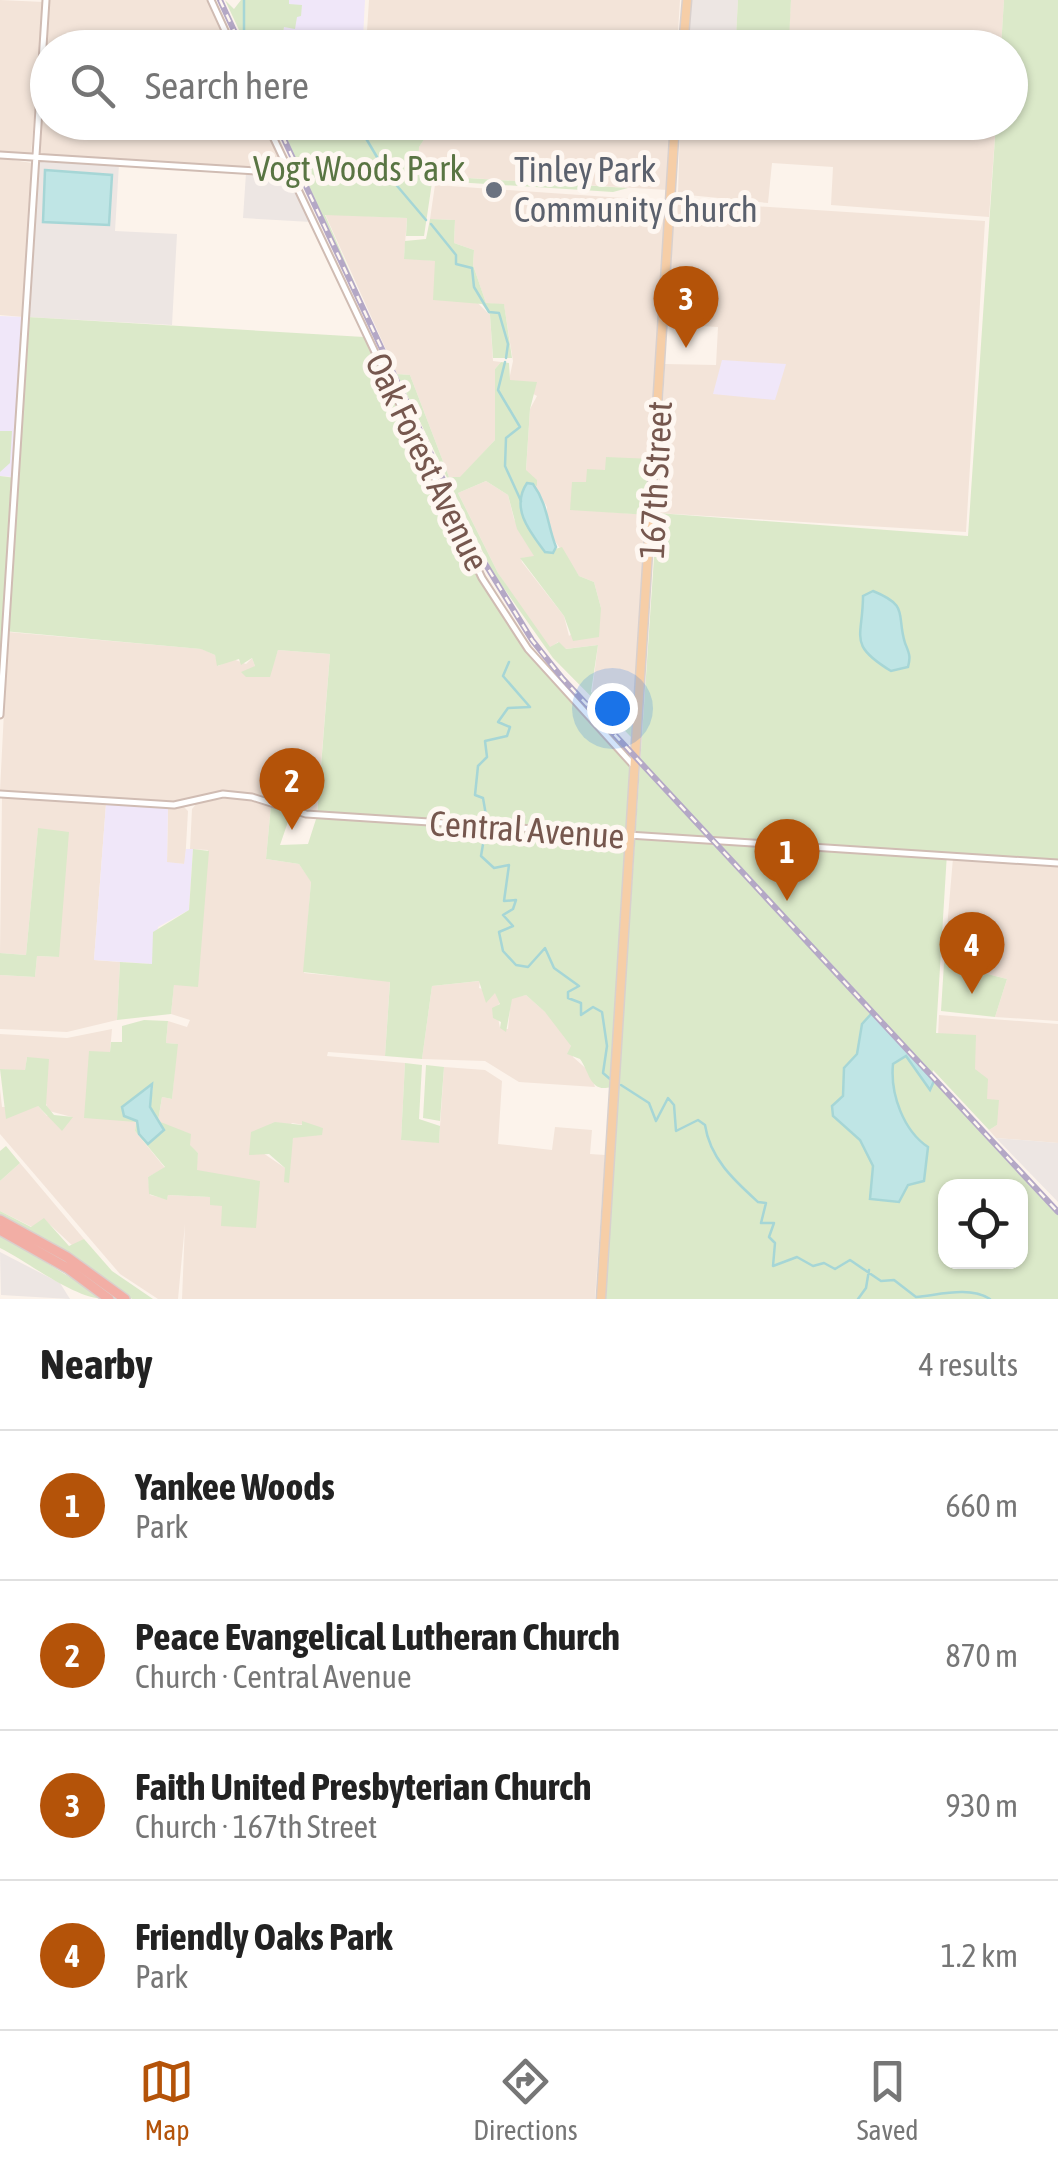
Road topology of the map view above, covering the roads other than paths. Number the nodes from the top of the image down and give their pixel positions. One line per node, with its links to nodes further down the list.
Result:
1 (46, 0): 4 (street)
2 (210, 0): 5 (street)
3 (684, 0): 6 (main road)
4 (44, 30)
5 (224, 30)
6 (682, 30)
7 (37, 140): 11 (street)
8 (274, 140): 12 (street, Oak Forest Avenue)
9 (675, 140): 14 (main road, 167th Street)
10 (0, 156): 11 (street)
11 (36, 158): 12 (street); 13 (street)
12 (290, 173): 14 (street, Oak Forest Avenue)
13 (0, 715)
14 (636, 767): 16 (main road, 167th Street)
15 (0, 794): 16 (street, Central Avenue)
16 (631, 837): 17 (street, Central Avenue); 22 (main road, 167th Street)
17 (1058, 863)
18 (0, 1220): 21 (highway)
19 (0, 1230): 20 (highway)
20 (110, 1299)
21 (125, 1299)
22 (601, 1299)

